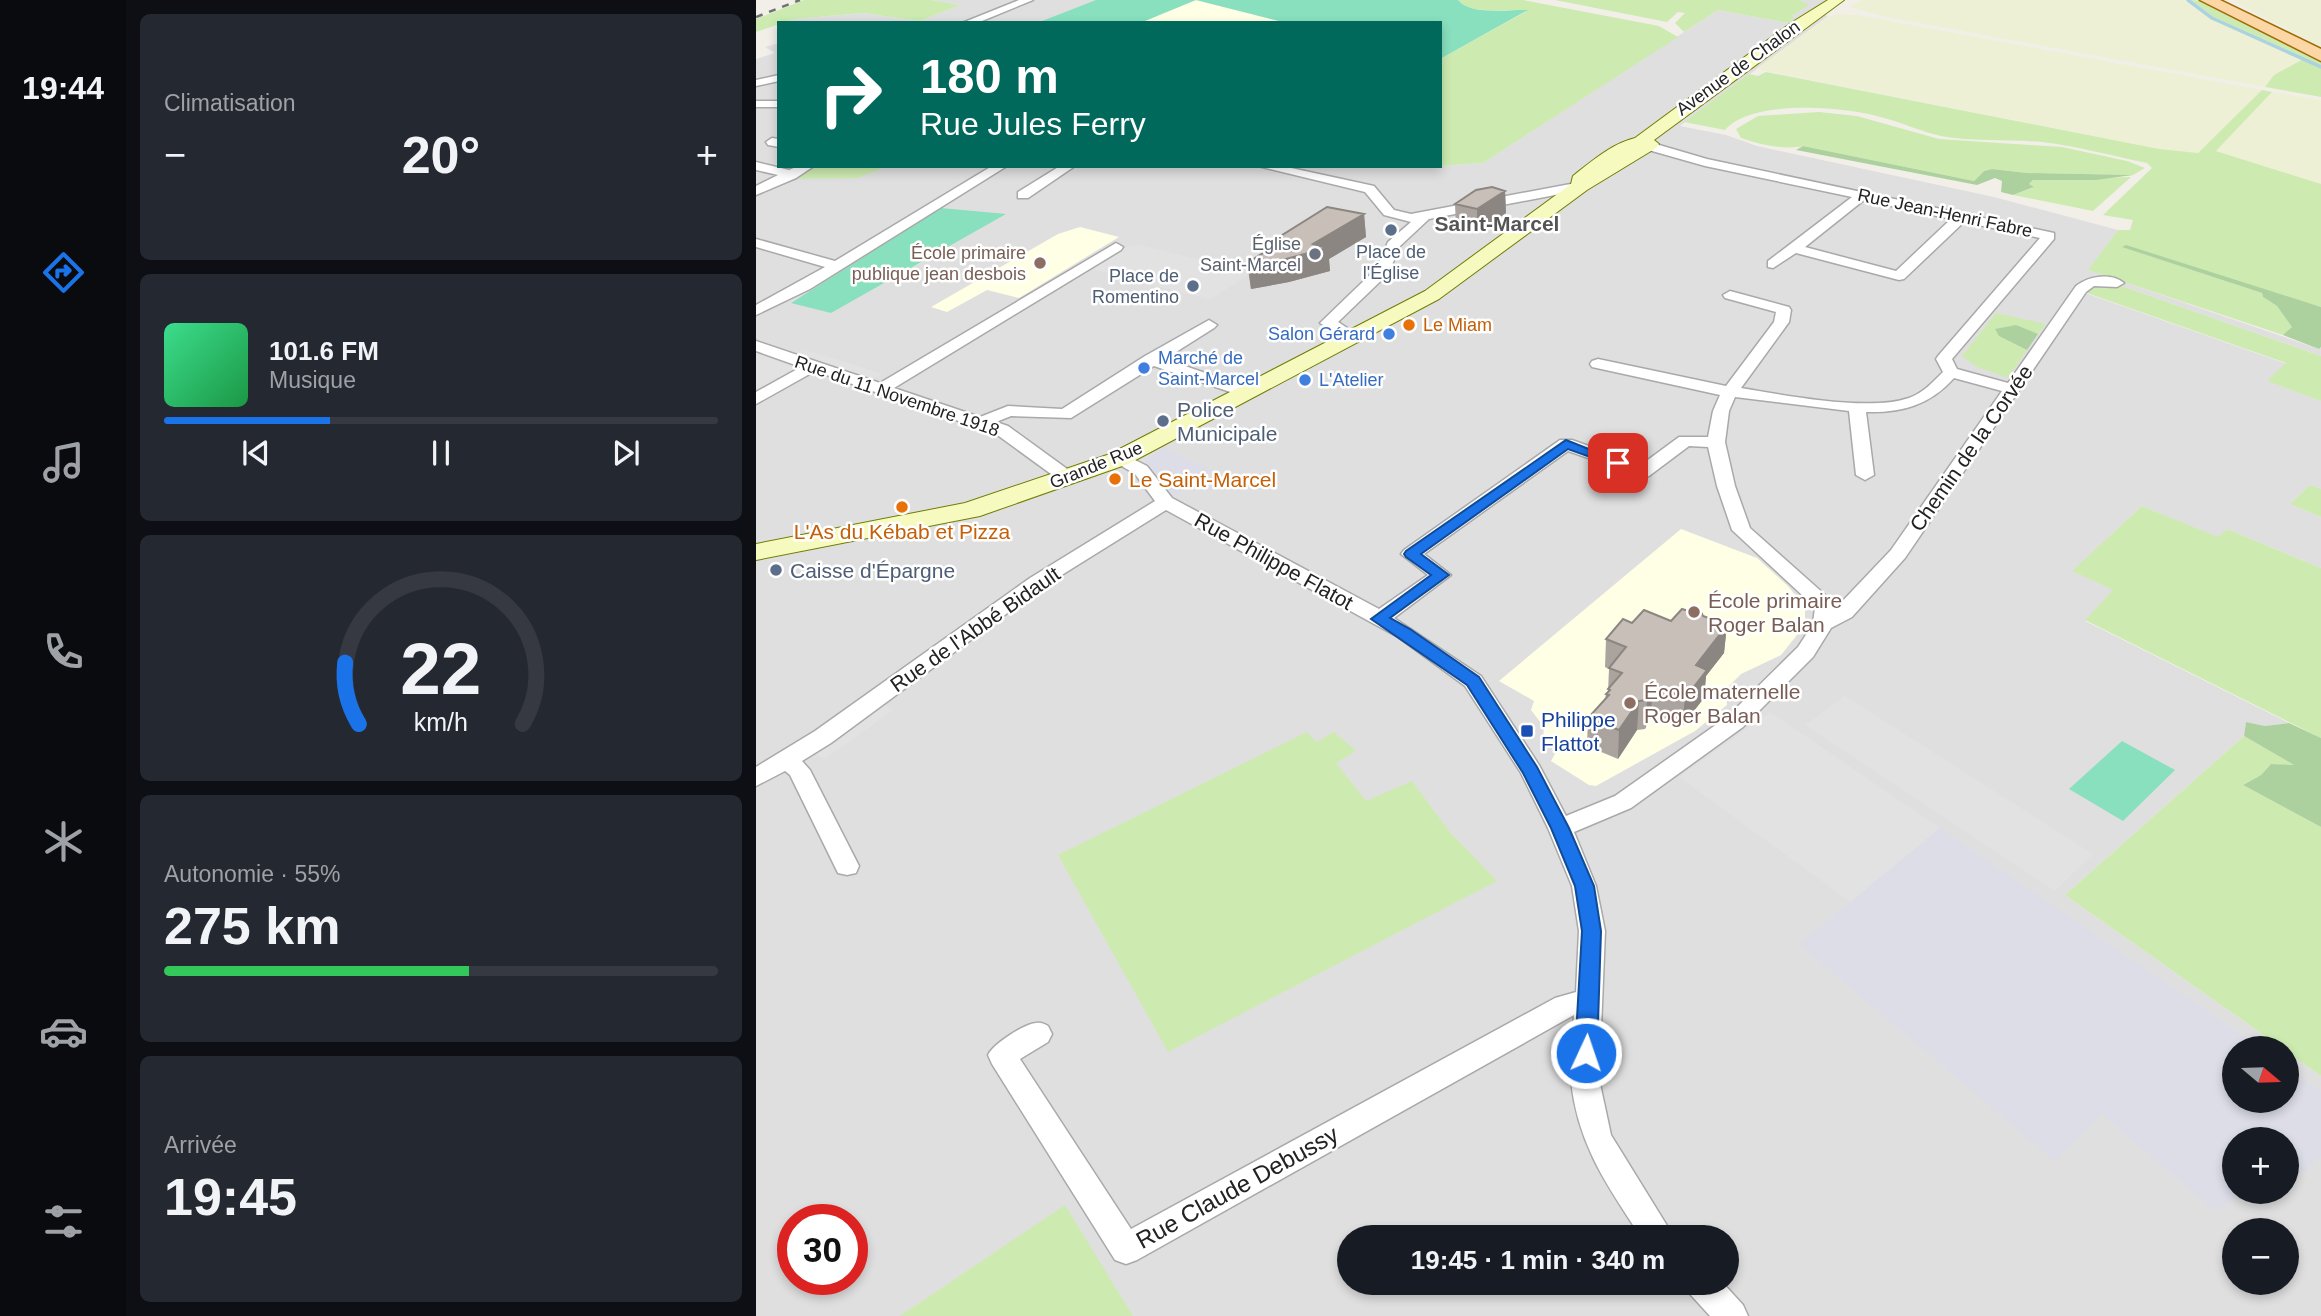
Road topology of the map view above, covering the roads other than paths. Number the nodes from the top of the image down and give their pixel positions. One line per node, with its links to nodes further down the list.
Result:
1 (1028, 0): 4 (street)
2 (1837, 0): 10 (main road, Avenue de Chalon)
3 (2208, 0): 5 (main road)
4 (972, 21)
5 (2321, 56)
6 (777, 78): 7 (street)
7 (756, 83)
8 (756, 104): 9 (street)
9 (777, 104)
10 (1641, 144): 17 (main road, Grande Rue); 20 (street, Rue Jean-Henri Fabre)
11 (756, 166): 16 (street)
12 (804, 168): 16 (street)
13 (998, 168): 27 (street)
14 (1066, 168): 19 (street)
15 (1275, 168): 21 (street)
16 (792, 175): 18 (street)
17 (1581, 186): 21 (street); 32 (main road, Grande Rue)
18 (756, 191)
19 (1023, 195)
20 (1863, 195): 22 (street, Rue Jean-Henri Fabre); 25 (street)
21 (1422, 215): 32 (street)
22 (1962, 216): 25 (street); 37 (street, Rue Jean-Henri Fabre)
23 (756, 243): 27 (street)
24 (1116, 247): 38 (street)
25 (1794, 248): 26 (street)
26 (1773, 264)
27 (836, 266): 30 (street)
28 (2118, 283): 39 (street, Chemin de la Corvée)
29 (1730, 295): 41 (street)
30 (756, 312)
31 (1209, 325): 34 (street)
32 (1353, 338): 40 (main road, Grande Rue)
33 (756, 346): 36 (street, Rue du 11 Novembre 1918)
34 (1152, 359): 40 (street); 44 (street)
35 (1598, 365): 41 (street)
36 (813, 366): 38 (street, Rue du 11 Novembre 1918); 42 (street)
37 (1951, 372): 39 (street); 43 (street)
38 (881, 389): 44 (street, Rue du 11 Novembre 1918)
39 (2013, 389): 52 (street, Chemin de la Corvée)
40 (1248, 393): 46 (main road, Grande Rue)
41 (1728, 393): 43 (street); 45 (street)
42 (756, 399)
43 (1857, 407): 47 (street)
44 (981, 423): 48 (street, Rue du 11 Novembre 1918)
45 (1717, 442): 51 (street); 52 (street)
46 (1119, 459): 48 (main road, Grande Rue); 49 (street)
47 (1865, 475)
48 (1068, 478): 50 (main road, Grande Rue)
49 (1166, 502): 51 (street, Rue Philippe Flatot); 53 (street, Rue de l'Abbé Bidault)
50 (756, 552)
51 (1379, 619): 55 (street, Rue Philippe Flatot)
52 (1823, 624): 55 (street)
53 (785, 760): 54 (street, Rue de l'Abbé Bidault); 56 (street)
54 (756, 778)
55 (1560, 828): 57 (street, Rue Philippe Flatot)
56 (847, 866)
57 (1589, 1001): 58 (street, Rue Claude Debussy); 59 (street, Rue Philippe Flatot)
58 (1038, 1034)
59 (1651, 1225)
60 (1712, 1295): 61 (street)
61 (1732, 1316)

